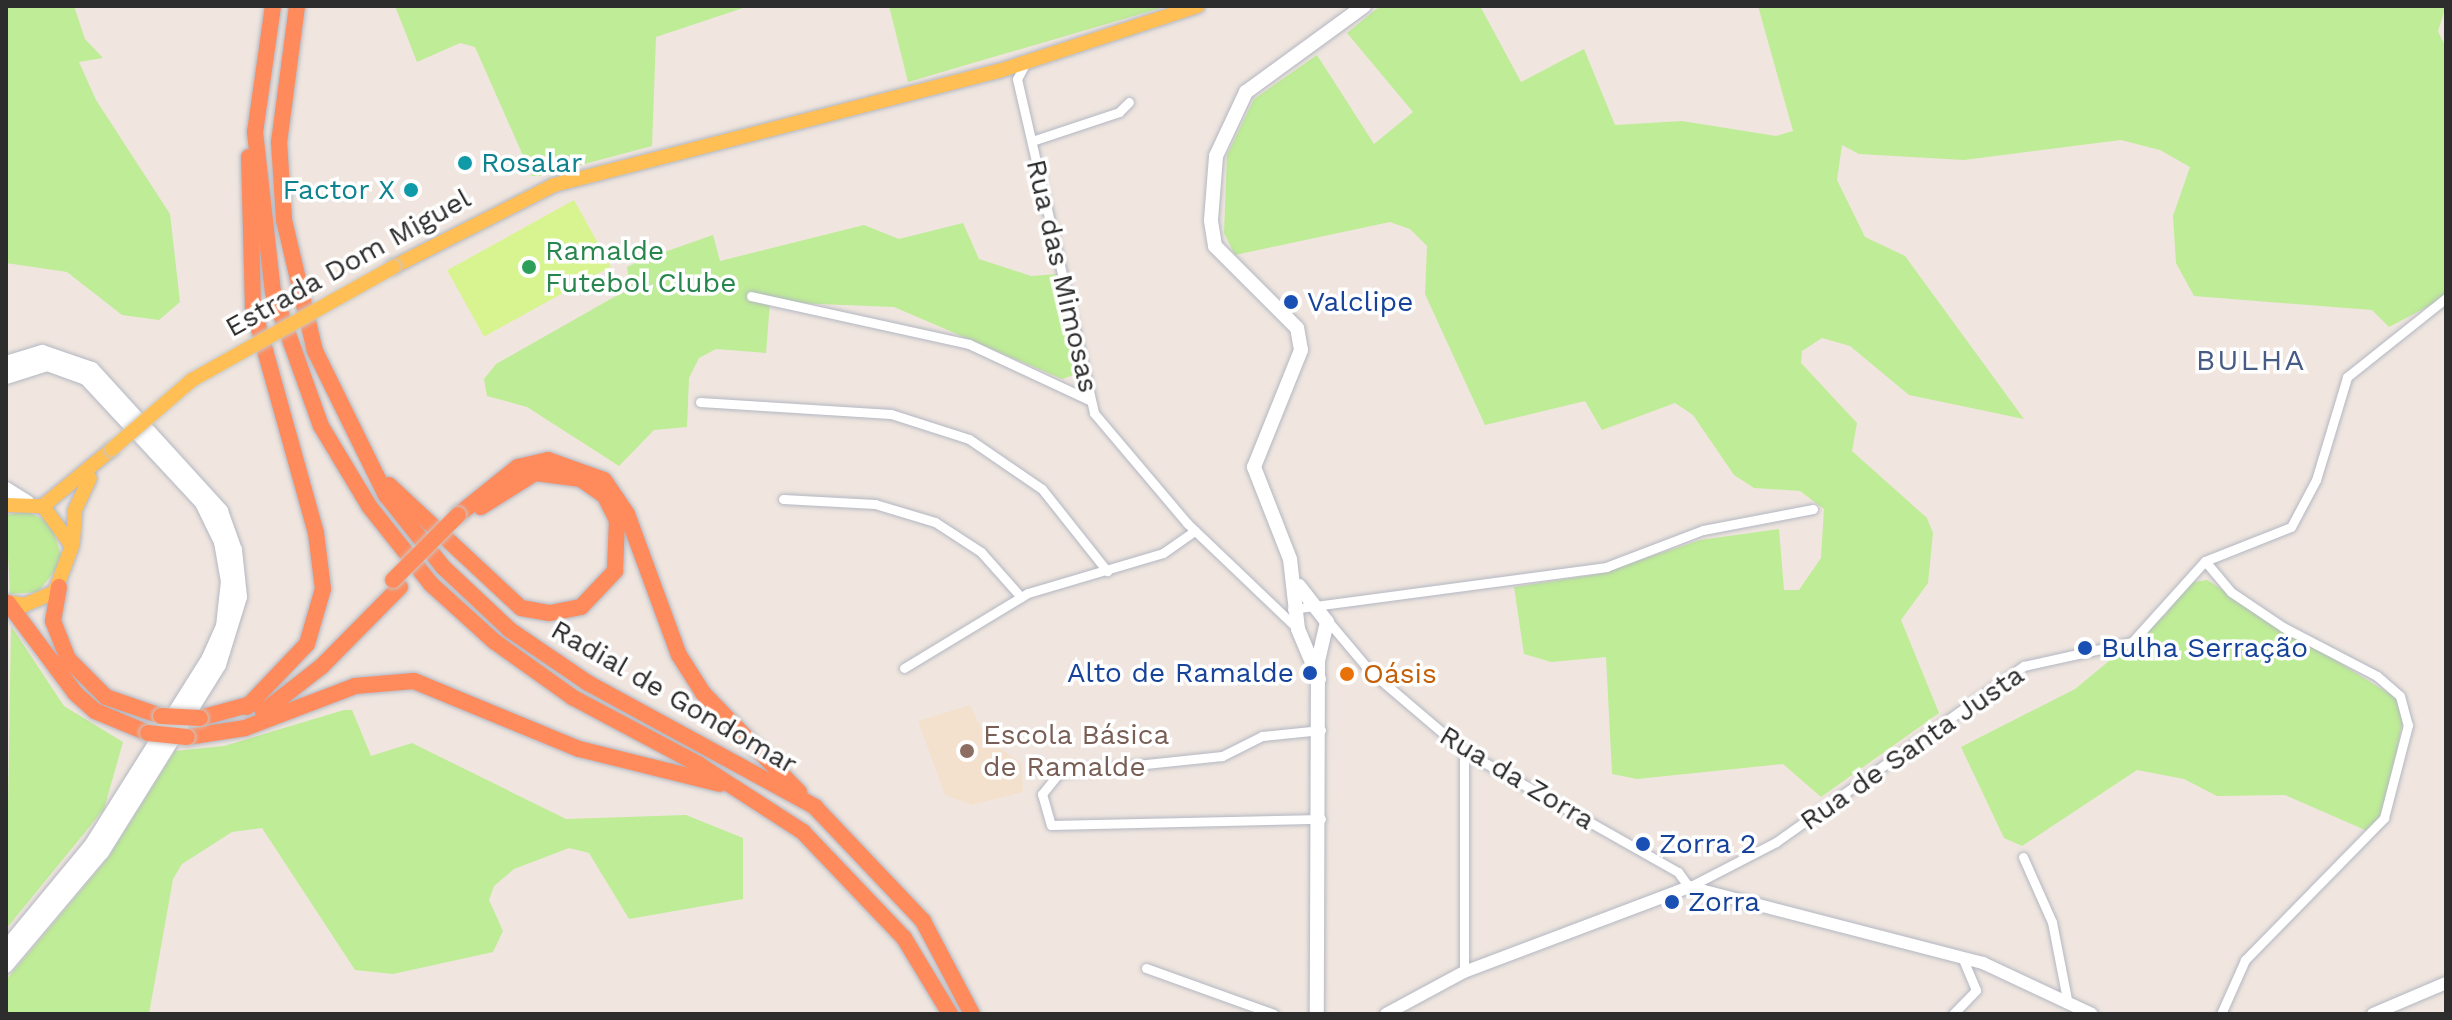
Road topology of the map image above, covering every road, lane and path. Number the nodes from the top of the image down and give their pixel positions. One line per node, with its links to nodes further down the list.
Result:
1 (273, 6): 10 (highway, Radial de Gondomar)
2 (297, 6): 18 (highway, Radial de Gondomar)
3 (1198, 6): 5 (main road, Estrada Dom Miguel)
4 (1357, 10): 31 (main road)
5 (1051, 51): 6 (main road, Estrada Dom Miguel); 7 (main road, Estrada Dom Miguel)
6 (1026, 62): 7 (main road, Estrada Dom Miguel); 8 (street)
7 (991, 71): 8 (street); 19 (main road, Estrada Dom Miguel, bridge)
8 (1017, 79): 11 (street, Rua das Mimosas)
9 (1129, 102): 11 (street)
10 (255, 132): 40 (highway); 44 (highway, Radial de Gondomar)
11 (1032, 141): 16 (street, Rua das Mimosas)
12 (751, 296): 16 (street)
13 (2446, 298): 29 (street)
14 (6, 363): 51 (main road)
15 (6, 377): 49 (main road)
16 (1089, 400): 27 (street, Rua das Mimosas)
17 (700, 402): 30 (street)
18 (371, 464): 26 (highway); 45 (highway, Radial de Gondomar)
19 (94, 470): 24 (main road, Estrada Dom Miguel); 28 (main road, Estrada Dom Miguel)
20 (6, 489): 22 (main road)
21 (783, 499): 34 (street)
22 (27, 502): 23 (main road); 24 (main road)
23 (6, 505)
24 (43, 506): 28 (main road)
25 (1813, 509): 37 (street)
26 (462, 518): 32 (highway, bridge); 45 (highway)
27 (1195, 531): 30 (street); 35 (street, Rua das Mimosas)
28 (72, 546): 33 (main road, Estrada Dom Miguel)
29 (2205, 561): 48 (street, Rua de Santa Justa); 63 (street)
30 (1107, 571): 34 (street)
31 (1296, 578): 35 (street); 37 (main road); 37 (main road)
32 (396, 584): 40 (highway); 42 (highway)
33 (59, 587): 36 (main road); 40 (highway, bridge)
34 (1021, 597): 38 (street)
35 (1268, 597): 37 (street, Rua das Mimosas); 37 (street, Rua das Mimosas)
36 (7, 602): 42 (highway, bridge)
37 (1320, 618): 39 (main road); 39 (main road); 43 (street, Rua da Zorra)
38 (904, 668)
39 (1319, 679): 41 (main road)
40 (247, 707)
41 (1323, 730): 46 (main road); 46 (street)
42 (207, 737): 44 (highway)
43 (1464, 751): 48 (street, Rua da Zorra); 53 (street)
44 (741, 790): 57 (highway, Radial de Gondomar)
45 (815, 807): 56 (highway, Radial de Gondomar)
46 (1321, 819): 59 (main road)
47 (2023, 857): 55 (street)
48 (1689, 887): 50 (street); 53 (street)
49 (6, 948)
50 (1962, 957): 55 (street); 61 (street)
51 (6, 966)
52 (1146, 968): 58 (street)
53 (1464, 972): 60 (street)
54 (2446, 983): 64 (street)
55 (2067, 999): 62 (street)
56 (968, 1007)
57 (948, 1011)
58 (1274, 1014)
59 (1317, 1014)
60 (1386, 1014)
61 (1953, 1014)
62 (2092, 1014)
63 (2221, 1014)
64 (2373, 1014)

